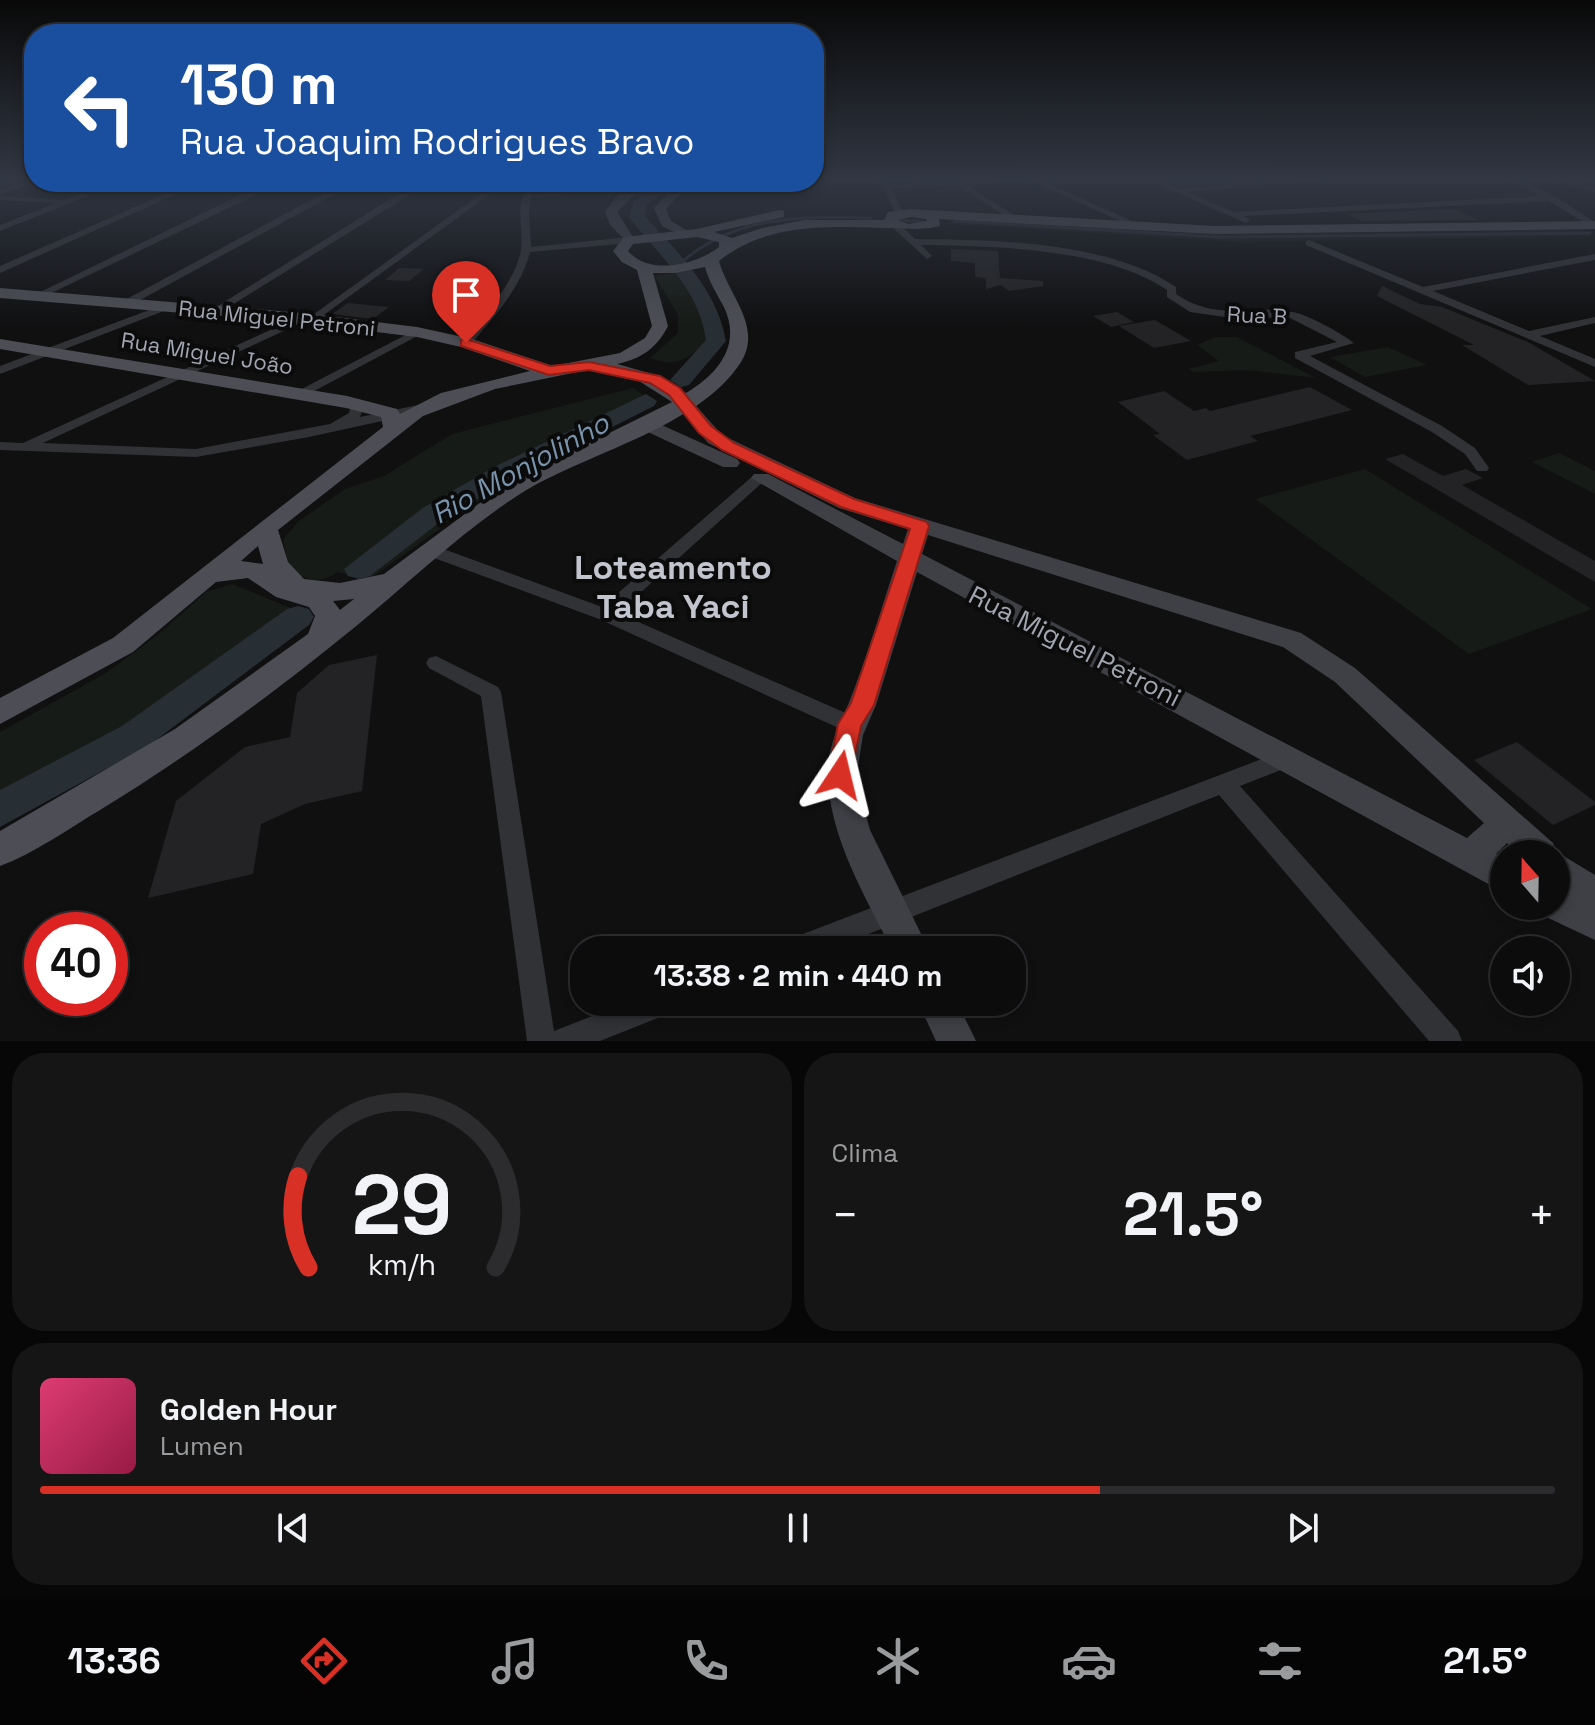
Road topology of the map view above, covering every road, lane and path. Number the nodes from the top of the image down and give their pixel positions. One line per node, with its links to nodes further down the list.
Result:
1 (94, 229): 31 (street)
2 (177, 229): 34 (street)
3 (265, 229): 35 (street)
4 (349, 229): 37 (street)
5 (436, 229): 38 (street)
6 (523, 229): 24 (street)
7 (621, 229): 20 (main road)
8 (677, 229): 19 (main road)
9 (708, 229): 19 (main road)
10 (775, 229): 21 (main road)
11 (903, 229): 12 (street, Rua B)
12 (923, 229)
13 (929, 229): 22 (street, Rua B)
14 (963, 229): 23 (main road)
15 (1205, 229): 18 (main road)
16 (1498, 229): 18 (main road)
17 (1583, 229): 23 (main road)
18 (1263, 230)
19 (685, 233): 20 (main road); 21 (main road)
20 (634, 240): 24 (street); 30 (main road)
21 (721, 240): 28 (main road)
22 (949, 242): 25 (street); 26 (street, Rua B)
23 (1309, 243): 32 (street)
24 (526, 250): 42 (street)
25 (1101, 251): 26 (street); 29 (street)
26 (1082, 255): 29 (street, Rua B)
27 (1595, 257): 32 (street)
28 (711, 260): 30 (main road); 51 (main road)
29 (1120, 265): 58 (street, Rua B)
30 (644, 266): 46 (main road)
31 (0, 270)
32 (1421, 290): 41 (street)
33 (0, 293): 34 (main road, Rua Miguel Petroni)
34 (37, 296): 35 (main road, Rua Miguel Petroni)
35 (127, 303): 36 (main road, Rua Miguel Petroni)
36 (165, 307): 37 (main road, Rua Miguel Petroni); 44 (street)
37 (217, 311): 38 (main road, Rua Miguel Petroni)
38 (308, 319): 40 (main road, Rua Miguel Petroni); 49 (street)
39 (1595, 320): 41 (street)
40 (417, 332): 42 (main road, Rua Miguel Petroni); 50 (street)
41 (1528, 335): 45 (street)
42 (466, 343): 48 (main road, Rua Miguel Petroni)
43 (0, 344): 44 (main road, Rua Miguel João)
44 (48, 352): 47 (street); 49 (main road, Rua Miguel João)
45 (1595, 363)
46 (589, 366): 48 (main road); 51 (main road)
47 (0, 370)
48 (549, 371): 53 (main road)
49 (181, 373): 50 (main road, Rua Miguel João); 57 (street)
50 (300, 393): 52 (main road, Rua Miguel João)
51 (684, 403): 54 (main road); 61 (main road)
52 (357, 405): 53 (main road, Rua Miguel João); 55 (street)
53 (393, 421): 55 (street); 62 (main road)
54 (644, 423): 59 (main road, Rua Miguel Petroni); 63 (main road)
55 (335, 427): 57 (street)
56 (0, 446): 57 (street)
57 (22, 447)
58 (1482, 468)
59 (759, 478): 61 (main road, Rua Miguel Petroni); 67 (street)
60 (920, 526): 61 (main road); 64 (main road); 74 (main road)
61 (880, 527): 64 (main road, Rua Miguel Petroni)
62 (265, 528): 65 (main road); 66 (main road)
63 (432, 551): 66 (main road); 67 (street)
64 (908, 560): 71 (main road); 72 (main road, Rua Miguel Petroni)
65 (204, 576): 68 (main road); 70 (main road)
66 (399, 577): 68 (main road)
67 (605, 615): 71 (street)
68 (320, 640): 76 (main road)
69 (436, 663): 88 (street)
70 (0, 712)
71 (850, 724): 82 (main road)
72 (1290, 757): 73 (street); 77 (main road, Rua Miguel Petroni)
73 (1222, 782): 82 (street); 91 (street)
74 (1501, 818): 75 (main road); 77 (main road)
75 (1525, 840)
76 (0, 850)
77 (1471, 856): 78 (main road, Rua Miguel Petroni)
78 (1490, 867)
79 (1570, 877): 80 (main road)
80 (1595, 895)
81 (1570, 911): 83 (main road)
82 (892, 912): 84 (street); 85 (main road)
83 (1595, 923)
84 (831, 936)
85 (904, 936)
86 (627, 1016): 89 (street)
87 (944, 1016): 90 (main road)
88 (541, 1041)
89 (564, 1041)
90 (956, 1041)
91 (1448, 1041)

